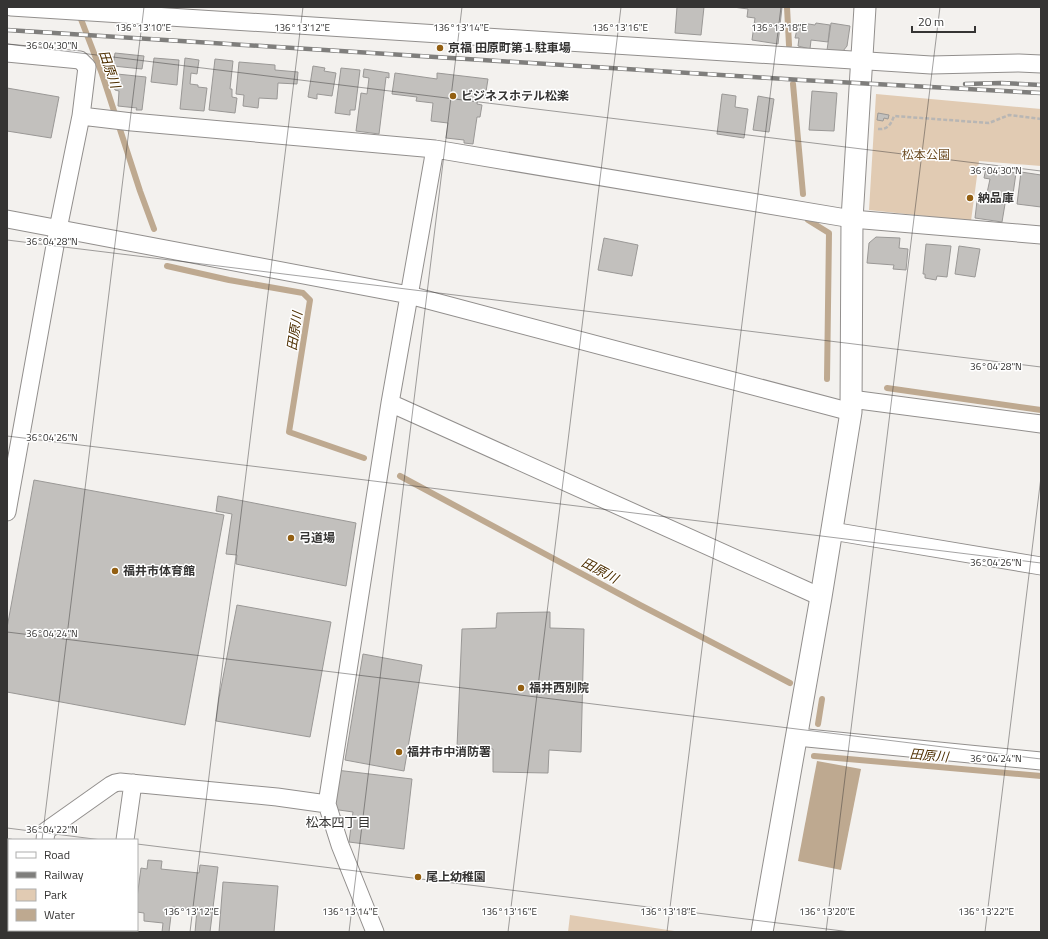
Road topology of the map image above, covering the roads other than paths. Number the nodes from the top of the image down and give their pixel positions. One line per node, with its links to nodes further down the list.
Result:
1 (11, 7): 3 (street)
2 (865, 7): 5 (street)
3 (91, 10): 5 (street)
4 (7, 53): 7 (street)
5 (862, 61): 6 (street); 10 (street)
6 (1041, 64)
7 (81, 116): 8 (street); 11 (street)
8 (435, 148): 10 (street); 13 (street)
9 (7, 219): 11 (street)
10 (852, 219): 12 (street); 15 (street)
11 (58, 229): 13 (street); 17 (street)
12 (1041, 235)
13 (409, 295): 14 (street); 15 (street)
14 (390, 403): 20 (street); 24 (street)
15 (851, 406): 16 (street); 18 (street)
16 (1041, 424)
17 (7, 512)
18 (832, 531): 19 (street); 20 (street)
19 (1041, 566)
20 (821, 597): 21 (street)
21 (797, 737): 22 (street); 28 (street)
22 (1041, 762)
23 (133, 783): 24 (street); 25 (street); 26 (street)
24 (327, 804): 27 (street)
25 (45, 839)
26 (125, 839)
27 (375, 932)
28 (762, 932)

